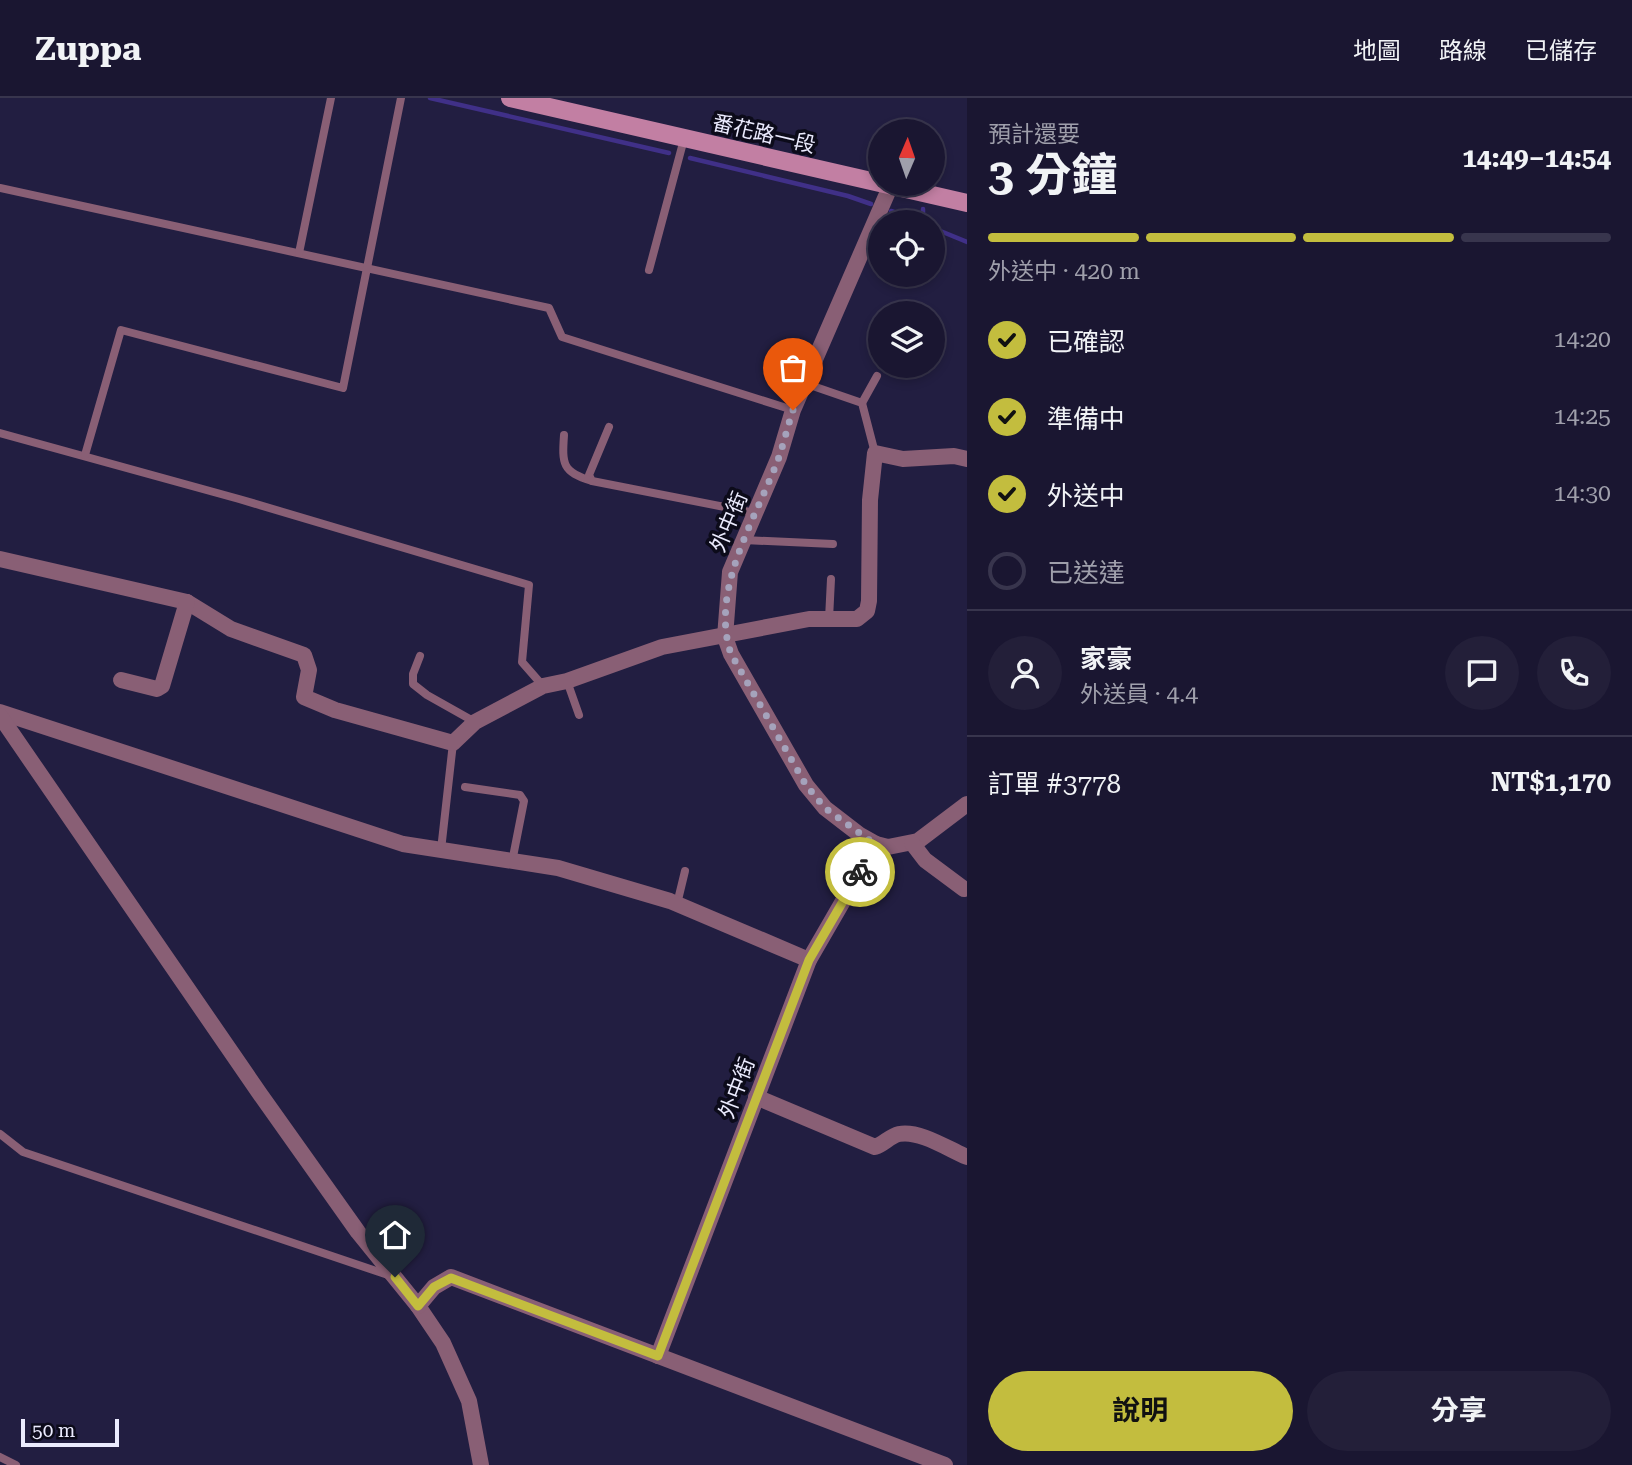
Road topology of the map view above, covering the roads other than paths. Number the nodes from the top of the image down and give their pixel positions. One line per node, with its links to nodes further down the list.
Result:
1 (331, 98): 10 (lane)
2 (401, 98): 11 (lane)
3 (510, 98): 4 (main road, 番花路一段)
4 (684, 139): 5 (main road, 番花路一段); 12 (lane)
5 (868, 182)
6 (0, 188): 10 (lane)
7 (886, 196): 14 (street, 外中街)
8 (933, 196): 9 (main road, 番花路一段)
9 (967, 203)
10 (299, 253): 11 (lane)
11 (367, 268): 16 (lane); 21 (lane)
12 (649, 270)
13 (876, 378): 15 (lane)
14 (804, 383): 15 (lane); 16 (street, 外中街)
15 (862, 404): 20 (lane)
16 (793, 410): 24 (street, 外中街)
17 (609, 427): 23 (lane)
18 (0, 433): 21 (lane)
19 (564, 435): 23 (lane)
20 (876, 453): 22 (street); 30 (street)
21 (85, 455): 35 (lane)
22 (967, 459)
23 (592, 481): 24 (lane)
24 (755, 513): 25 (street, 外中街)
25 (744, 541): 26 (lane); 31 (street, 外中街)
26 (834, 544)
27 (0, 559): 29 (street)
28 (831, 579): 30 (lane)
29 (187, 602): 33 (street); 39 (street)
30 (829, 619): 31 (street)
31 (725, 637): 34 (street); 43 (street, 外中街)
32 (420, 656): 38 (lane)
33 (121, 680)
34 (567, 681): 35 (street); 37 (lane)
35 (543, 686): 38 (street)
36 (0, 714): 44 (street); 53 (street)
37 (579, 715)
38 (475, 722): 39 (street)
39 (453, 743): 44 (lane)
40 (465, 787): 45 (lane)
41 (967, 804): 42 (street)
42 (912, 843): 43 (street); 47 (street)
43 (876, 845): 49 (street, 外中街)
44 (441, 850): 45 (street)
45 (512, 862): 48 (street)
46 (685, 871): 48 (lane)
47 (964, 889)
48 (677, 904): 49 (street)
49 (809, 960): 50 (street, 外中街)
50 (757, 1097): 52 (street); 55 (street, 外中街)
51 (0, 1134): 53 (lane)
52 (967, 1157)
53 (395, 1277): 54 (street)
54 (418, 1306): 55 (street); 58 (street)
55 (658, 1356): 59 (street)
56 (0, 1457): 57 (lane)
57 (16, 1465)
58 (481, 1465)
59 (945, 1465)

